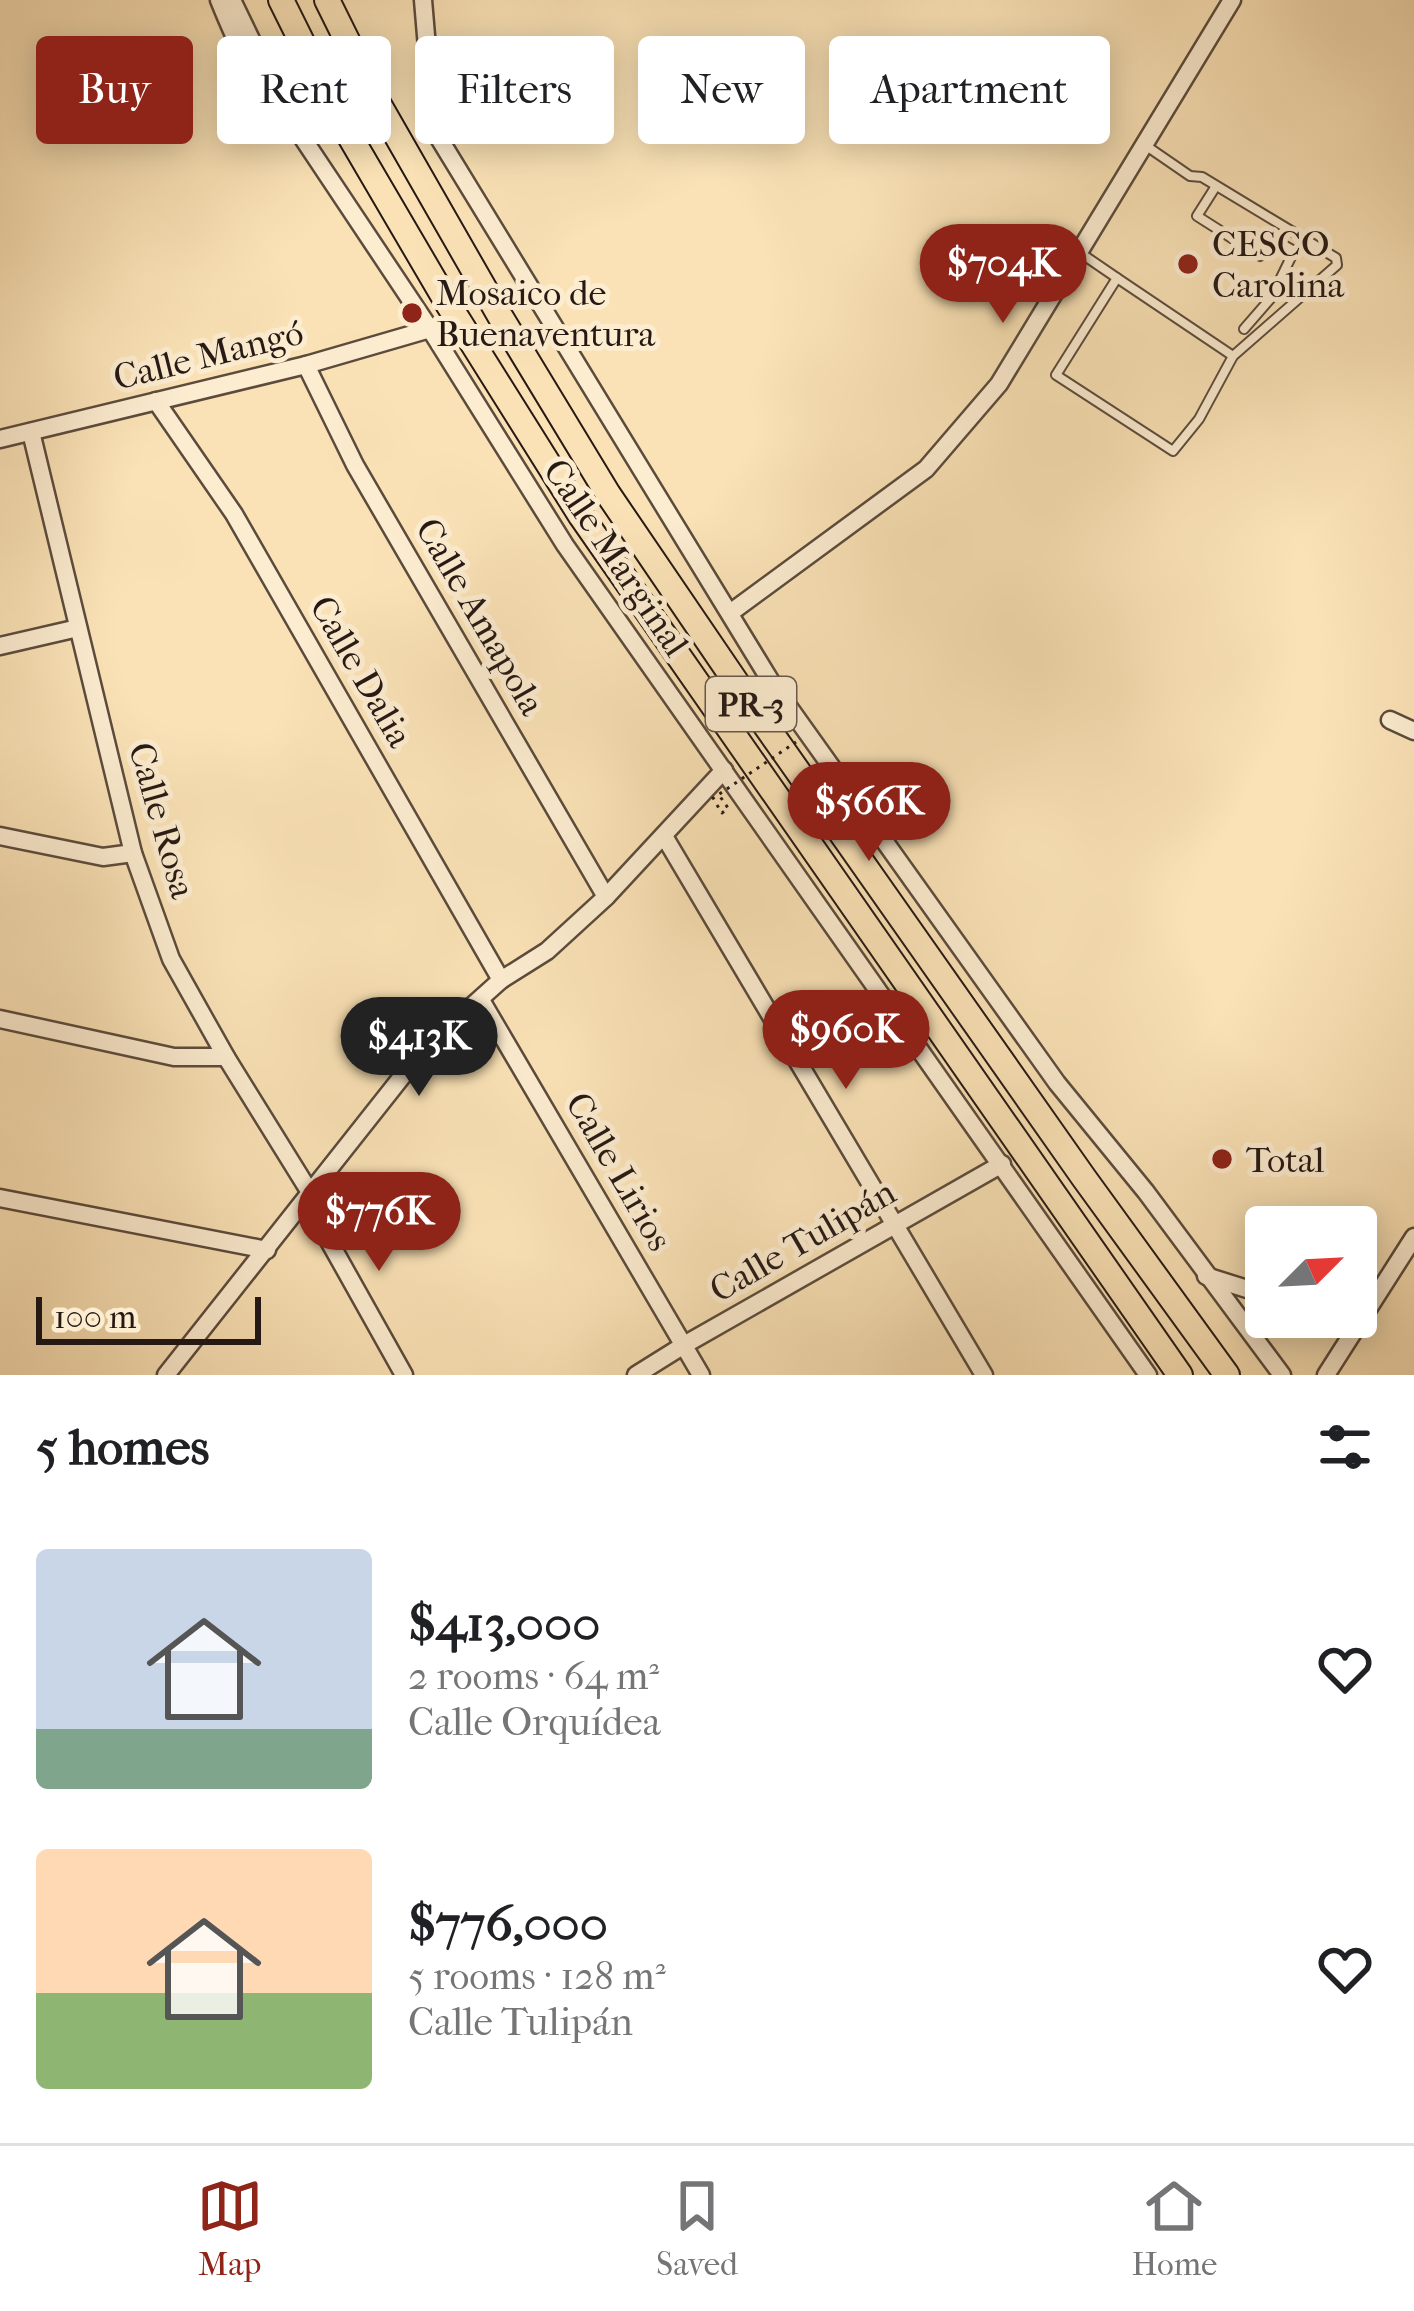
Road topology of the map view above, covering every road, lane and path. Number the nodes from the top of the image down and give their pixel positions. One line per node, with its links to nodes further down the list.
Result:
1 (219, 0): 7 (street, Calle Marginal)
2 (232, 0): 8 (street)
3 (281, 0): 55 (main road, PR-3)
4 (327, 0): 56 (main road, PR-3)
5 (423, 0): 21 (street, Calle Marginal)
6 (1232, 0): 10 (street)
7 (237, 36)
8 (249, 36)
9 (307, 144): 14 (street, Calle Marginal)
10 (1144, 144): 11 (lane); 12 (street)
11 (1216, 186): 15 (lane); 16 (lane)
12 (1078, 252): 13 (lane); 21 (street)
13 (1117, 278): 16 (lane); 16 (lane)
14 (430, 329): 17 (street, Calle Mangó); 27 (street, Calle Marginal)
15 (1244, 329)
16 (1233, 356)
17 (306, 364): 18 (street, Calle Mangó); 32 (street, Calle Amapola)
18 (156, 400): 19 (street, Calle Mangó); 33 (street, Calle Dalia)
19 (31, 432): 20 (street, Calle Mangó); 22 (street, Calle Rosa)
20 (0, 440)
21 (730, 613): 43 (street, Calle Marginal)
22 (78, 628): 23 (street); 31 (street, Calle Rosa)
23 (0, 646)
24 (1390, 719): 25 (street)
25 (1414, 731)
26 (796, 742): 28 (path, bridge)
27 (724, 770): 30 (street); 37 (street, Calle Marginal)
28 (722, 800)
29 (0, 836): 31 (street)
30 (664, 836): 32 (street); 40 (street)
31 (133, 853): 36 (street, Calle Rosa)
32 (606, 897): 33 (street)
33 (501, 980): 34 (street)
34 (482, 1000): 38 (street); 47 (street, Calle Lirios)
35 (0, 1019): 36 (street)
36 (226, 1057): 38 (street, Calle Rosa)
37 (1002, 1164): 40 (street, Calle Tulipán); 54 (street, Calle Marginal)
38 (308, 1197): 42 (street); 50 (street)
39 (0, 1198): 42 (street)
40 (895, 1224): 47 (street, Calle Tulipán); 53 (street)
41 (1414, 1237): 45 (street)
42 (266, 1250): 49 (street)
43 (1206, 1276): 44 (street); 57 (street, Calle Marginal)
44 (1245, 1288)
45 (1377, 1290)
46 (1348, 1338): 48 (street)
47 (683, 1345): 51 (street, Calle Tulipán); 52 (street, Calle Lirios)
48 (1329, 1374)
49 (166, 1375)
50 (404, 1375)
51 (636, 1375)
52 (701, 1375)
53 (984, 1375)
54 (1148, 1375)
55 (1180, 1375)
56 (1227, 1375)
57 (1282, 1375)

